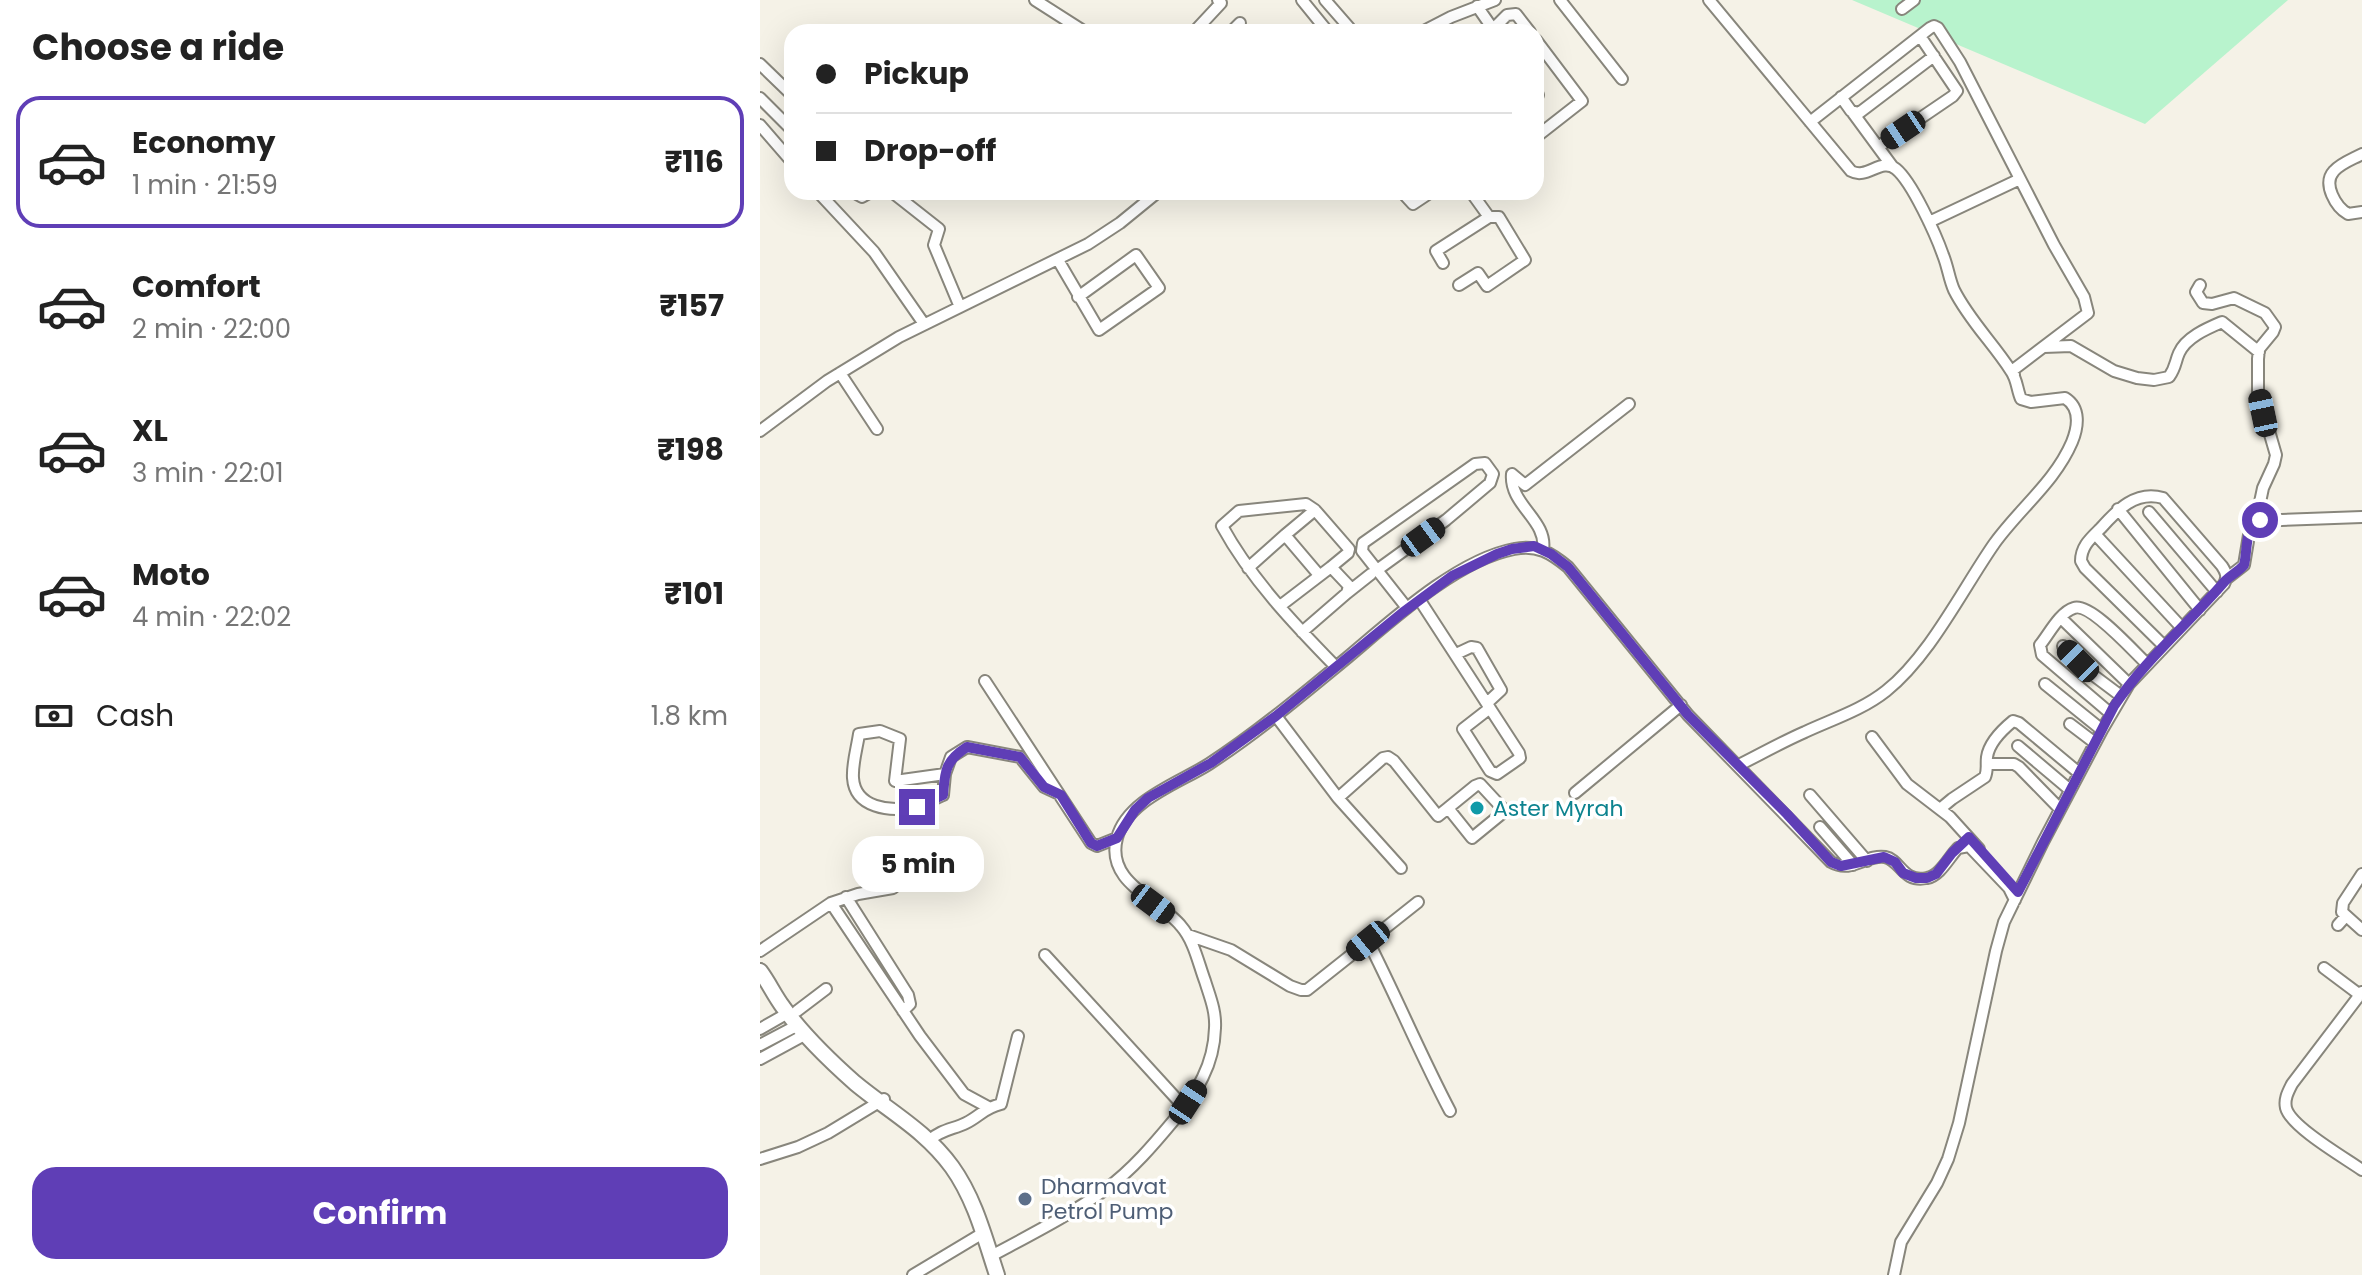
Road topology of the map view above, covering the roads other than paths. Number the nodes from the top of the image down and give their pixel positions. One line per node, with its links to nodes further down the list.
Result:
1 (1035, 0): 11 (street)
2 (1218, 0): 12 (street)
3 (1302, 0): 13 (street)
4 (1325, 0): 14 (street)
5 (1495, 0): 9 (street)
6 (1560, 0): 23 (street)
7 (1709, 0): 29 (street)
8 (1914, 0): 10 (street)
9 (1477, 6): 15 (street); 16 (street)
10 (1902, 9)
11 (1072, 24)
12 (1201, 24)
13 (1322, 24)
14 (1346, 24)
15 (1439, 24)
16 (1490, 24)
17 (1499, 24): 18 (street)
18 (1524, 24)
19 (1920, 36): 21 (street); 25 (street); 36 (street)
20 (1544, 51): 31 (street)
21 (1934, 56): 27 (street); 32 (street)
22 (760, 64): 24 (street)
23 (1622, 79)
24 (784, 87)
25 (1841, 97): 27 (street); 29 (street)
26 (760, 98): 28 (street)
27 (1853, 113): 32 (street)
28 (784, 119)
29 (1810, 122): 35 (street)
30 (760, 125): 33 (street)
31 (1544, 131)
32 (1878, 147): 35 (street)
33 (784, 153)
34 (2362, 154): 41 (street)
35 (1892, 166): 43 (street)
36 (2020, 179): 43 (street); 51 (street)
37 (825, 200): 50 (street)
38 (902, 200): 49 (street)
39 (1148, 200): 44 (street)
40 (1477, 200): 42 (street)
41 (2362, 212)
42 (1489, 217): 45 (street); 46 (street)
43 (1929, 222): 54 (street)
44 (1058, 260): 48 (street); 49 (street)
45 (1443, 263)
46 (1459, 285)
47 (2200, 285): 52 (street)
48 (1078, 297): 48 (street)
49 (960, 307): 50 (street)
50 (924, 324): 53 (street)
51 (2042, 348): 52 (street); 54 (street)
52 (2259, 352): 62 (street)
53 (840, 373): 56 (street); 57 (street)
54 (2014, 375): 101 (street)
55 (1629, 404): 65 (street)
56 (877, 429)
57 (760, 431)
58 (2118, 509): 63 (street); 72 (street); 78 (street)
59 (1315, 510): 64 (street); 66 (street); 67 (street)
60 (2149, 512): 73 (street)
61 (2362, 517): 62 (street)
62 (2256, 521): 69 (street)
63 (2095, 534): 80 (street); 83 (street)
64 (1285, 535): 67 (street); 71 (street)
65 (1543, 550): 75 (street); 92 (street)
66 (1331, 567): 71 (street); 74 (street)
67 (1248, 568): 76 (street)
68 (1374, 572): 68 (street); 74 (street); 77 (street)
69 (2237, 572): 70 (street); 72 (street)
70 (2252, 574)
71 (1319, 575): 76 (street)
72 (2226, 579): 73 (street)
73 (2217, 592): 78 (street)
74 (1347, 593): 81 (street)
75 (1419, 599): 77 (street); 84 (street)
76 (1280, 606): 81 (street)
77 (1407, 608): 86 (street)
78 (2200, 610): 80 (street)
79 (2061, 618): 85 (street); 89 (street); 93 (street)
80 (2182, 628): 83 (street)
81 (1302, 632): 86 (street)
82 (2063, 646): 90 (street)
83 (2164, 646): 85 (street)
84 (1456, 654): 91 (street); 91 (street)
85 (2147, 664): 89 (street)
86 (1336, 667): 94 (street)
87 (985, 681): 106 (street)
88 (2045, 684): 96 (street)
89 (2129, 684): 90 (street)
90 (2121, 696): 93 (street)
91 (1488, 705): 91 (street)
92 (1681, 705): 101 (street); 105 (street)
93 (2110, 713): 96 (street)
94 (1276, 716): 108 (street); 114 (street)
95 (2070, 724): 98 (street)
96 (2102, 730): 98 (street)
97 (1872, 737): 110 (street)
98 (2095, 743): 102 (street)
99 (2018, 746): 104 (street)
100 (1987, 764): 102 (street); 110 (street); 111 (street)
101 (1739, 765): 117 (street)
102 (2079, 773): 104 (street)
103 (945, 774): 103 (street); 106 (street)
104 (2070, 790): 111 (street)
105 (1575, 793)
106 (1061, 795): 114 (street)
107 (1810, 795): 116 (street)
108 (1338, 798): 109 (street); 118 (street)
109 (1448, 808): 109 (street)
110 (1940, 809): 113 (street)
111 (2060, 809): 121 (street)
112 (1820, 827): 117 (street)
113 (1969, 837): 115 (street); 121 (street)
114 (1117, 838): 128 (street)
115 (1961, 846): 116 (street); 121 (street)
116 (1867, 861): 117 (street)
117 (1853, 865)
118 (1401, 868)
119 (910, 870): 122 (street)
120 (2362, 874): 125 (street)
121 (2016, 896): 155 (street)
122 (846, 897): 124 (street); 136 (street)
123 (1418, 902): 129 (street)
124 (831, 903): 130 (street); 136 (street)
125 (2346, 916): 126 (street); 127 (street)
126 (2338, 925)
127 (2362, 930)
128 (1188, 935): 129 (street); 144 (street)
129 (1368, 941): 145 (street)
130 (760, 951)
131 (1045, 955): 144 (street)
132 (2324, 968): 135 (street)
133 (760, 971): 137 (highway)
134 (826, 989): 137 (street)
135 (2361, 994): 149 (street)
136 (903, 1011): 143 (street)
137 (800, 1023): 138 (street); 140 (street); 141 (street); 142 (highway)
138 (760, 1029)
139 (1018, 1036): 143 (street)
140 (760, 1045)
141 (760, 1059)
142 (883, 1100): 146 (highway); 147 (street)
143 (988, 1107): 146 (street)
144 (1184, 1107): 151 (street)
145 (1450, 1111)
146 (933, 1137): 148 (highway)
147 (760, 1159)
148 (955, 1165): 150 (highway); 151 (highway)
149 (2362, 1170)
150 (983, 1233): 151 (highway); 152 (street)
151 (994, 1254): 153 (highway); 154 (highway)
152 (913, 1275)
153 (997, 1275)
154 (1005, 1275)
155 (1894, 1275)

